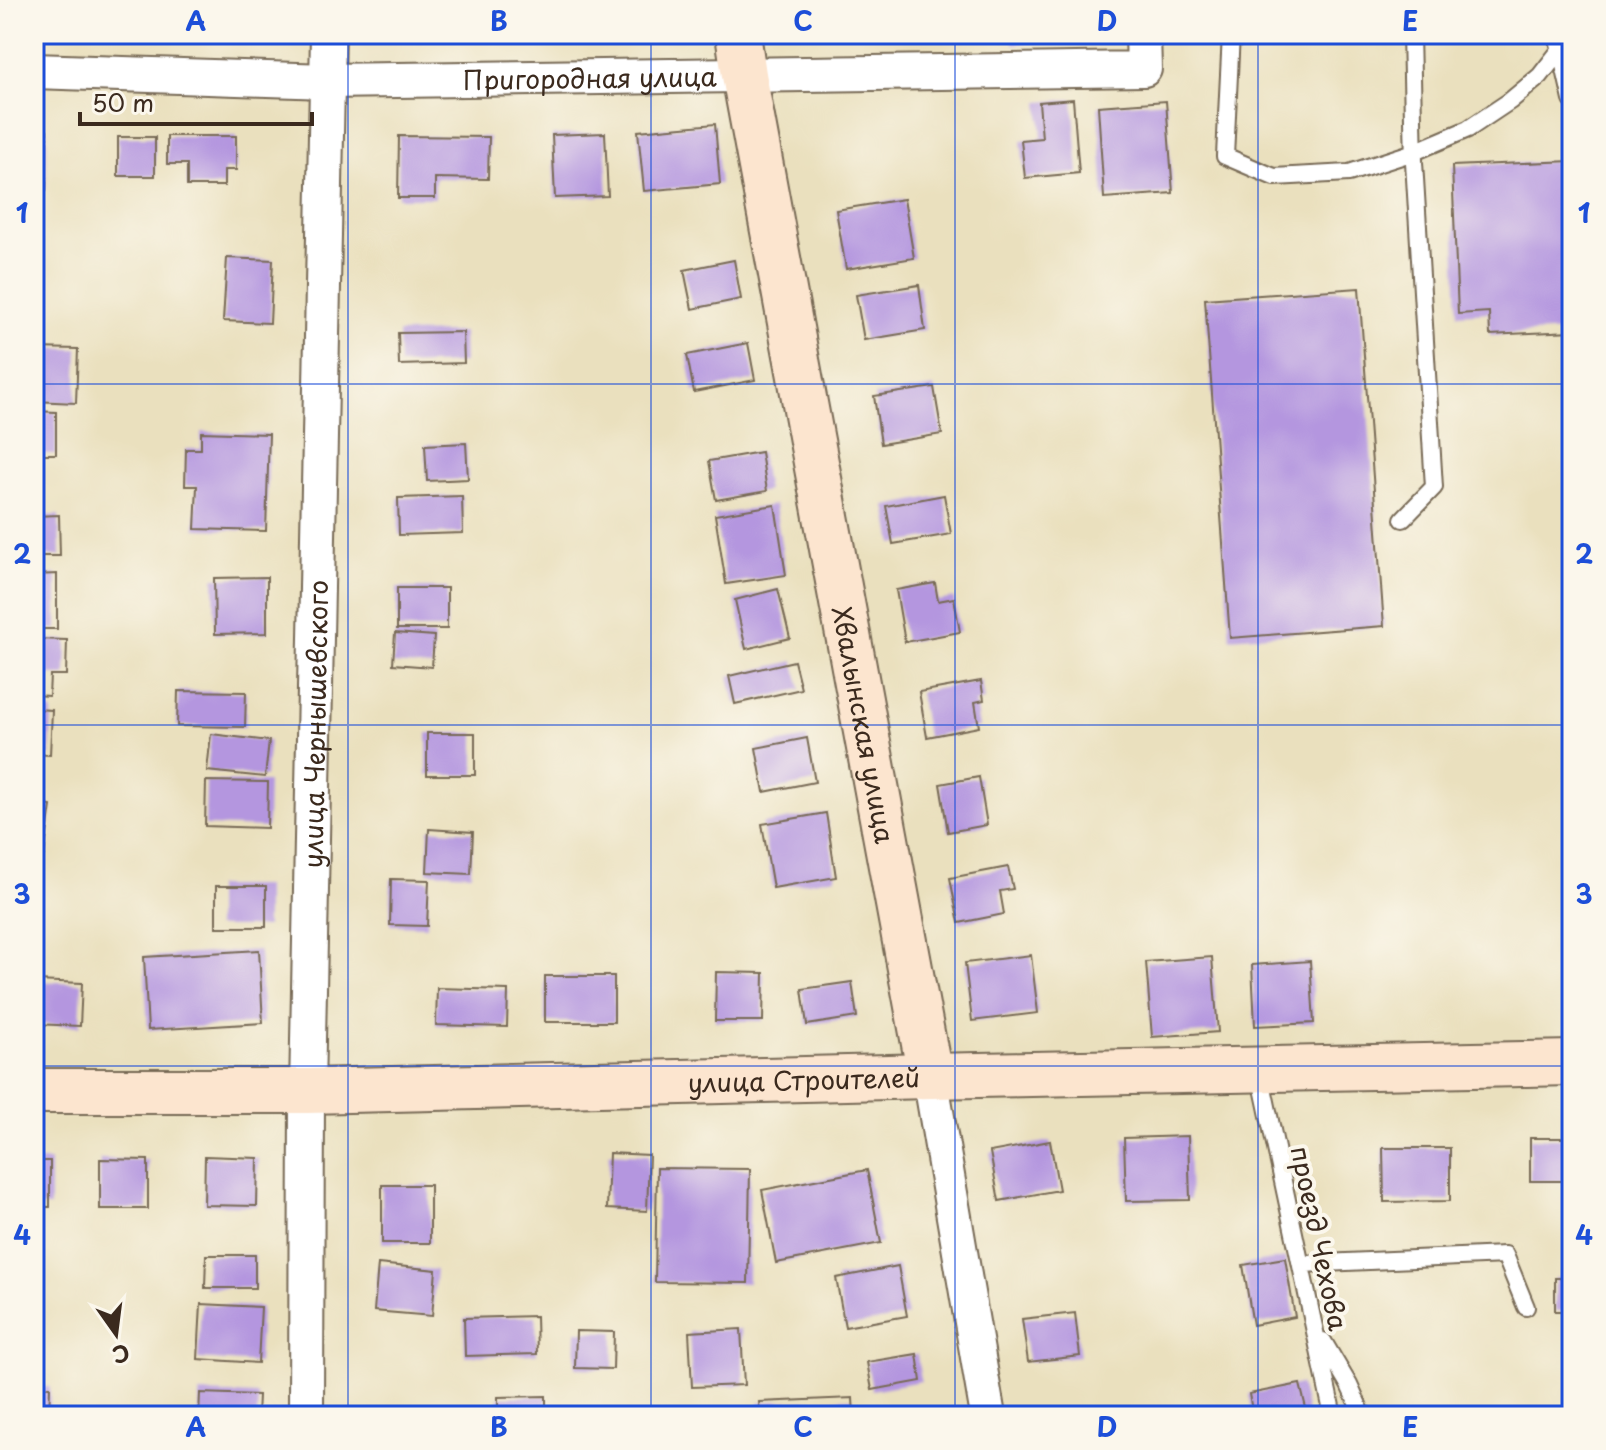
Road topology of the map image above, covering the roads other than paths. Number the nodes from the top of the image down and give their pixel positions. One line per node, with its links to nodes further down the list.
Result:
1 (328, 34): 8 (street, улица Чернышевского)
2 (1143, 34): 6 (street, Пригородная улица)
3 (1231, 34): 10 (lane)
4 (1411, 34): 10 (lane)
5 (1559, 42): 9 (lane); 10 (lane)
6 (741, 55): 8 (street, Пригородная улица); 14 (street, Хвалынская улица)
7 (34, 71): 8 (street, Пригородная улица)
8 (327, 81): 16 (street, улица Чернышевского)
9 (1572, 100)
10 (1414, 152): 11 (lane)
11 (1403, 519)
12 (1572, 1063): 13 (street, улица Строителей)
13 (1259, 1069): 14 (street, улица Строителей); 17 (lane, проезд Чехова)
14 (930, 1076): 16 (street, улица Строителей); 21 (street, Хвалынская улица)
15 (34, 1091): 16 (street, улица Строителей)
16 (307, 1091): 20 (street, улица Чернышевского)
17 (1301, 1264): 18 (lane, проезд Чехова); 19 (lane)
18 (1308, 1298): 22 (lane, проезд Чехова); 23 (lane)
19 (1526, 1307)
20 (306, 1416)
21 (988, 1416)
22 (1333, 1416)
23 (1363, 1416)

